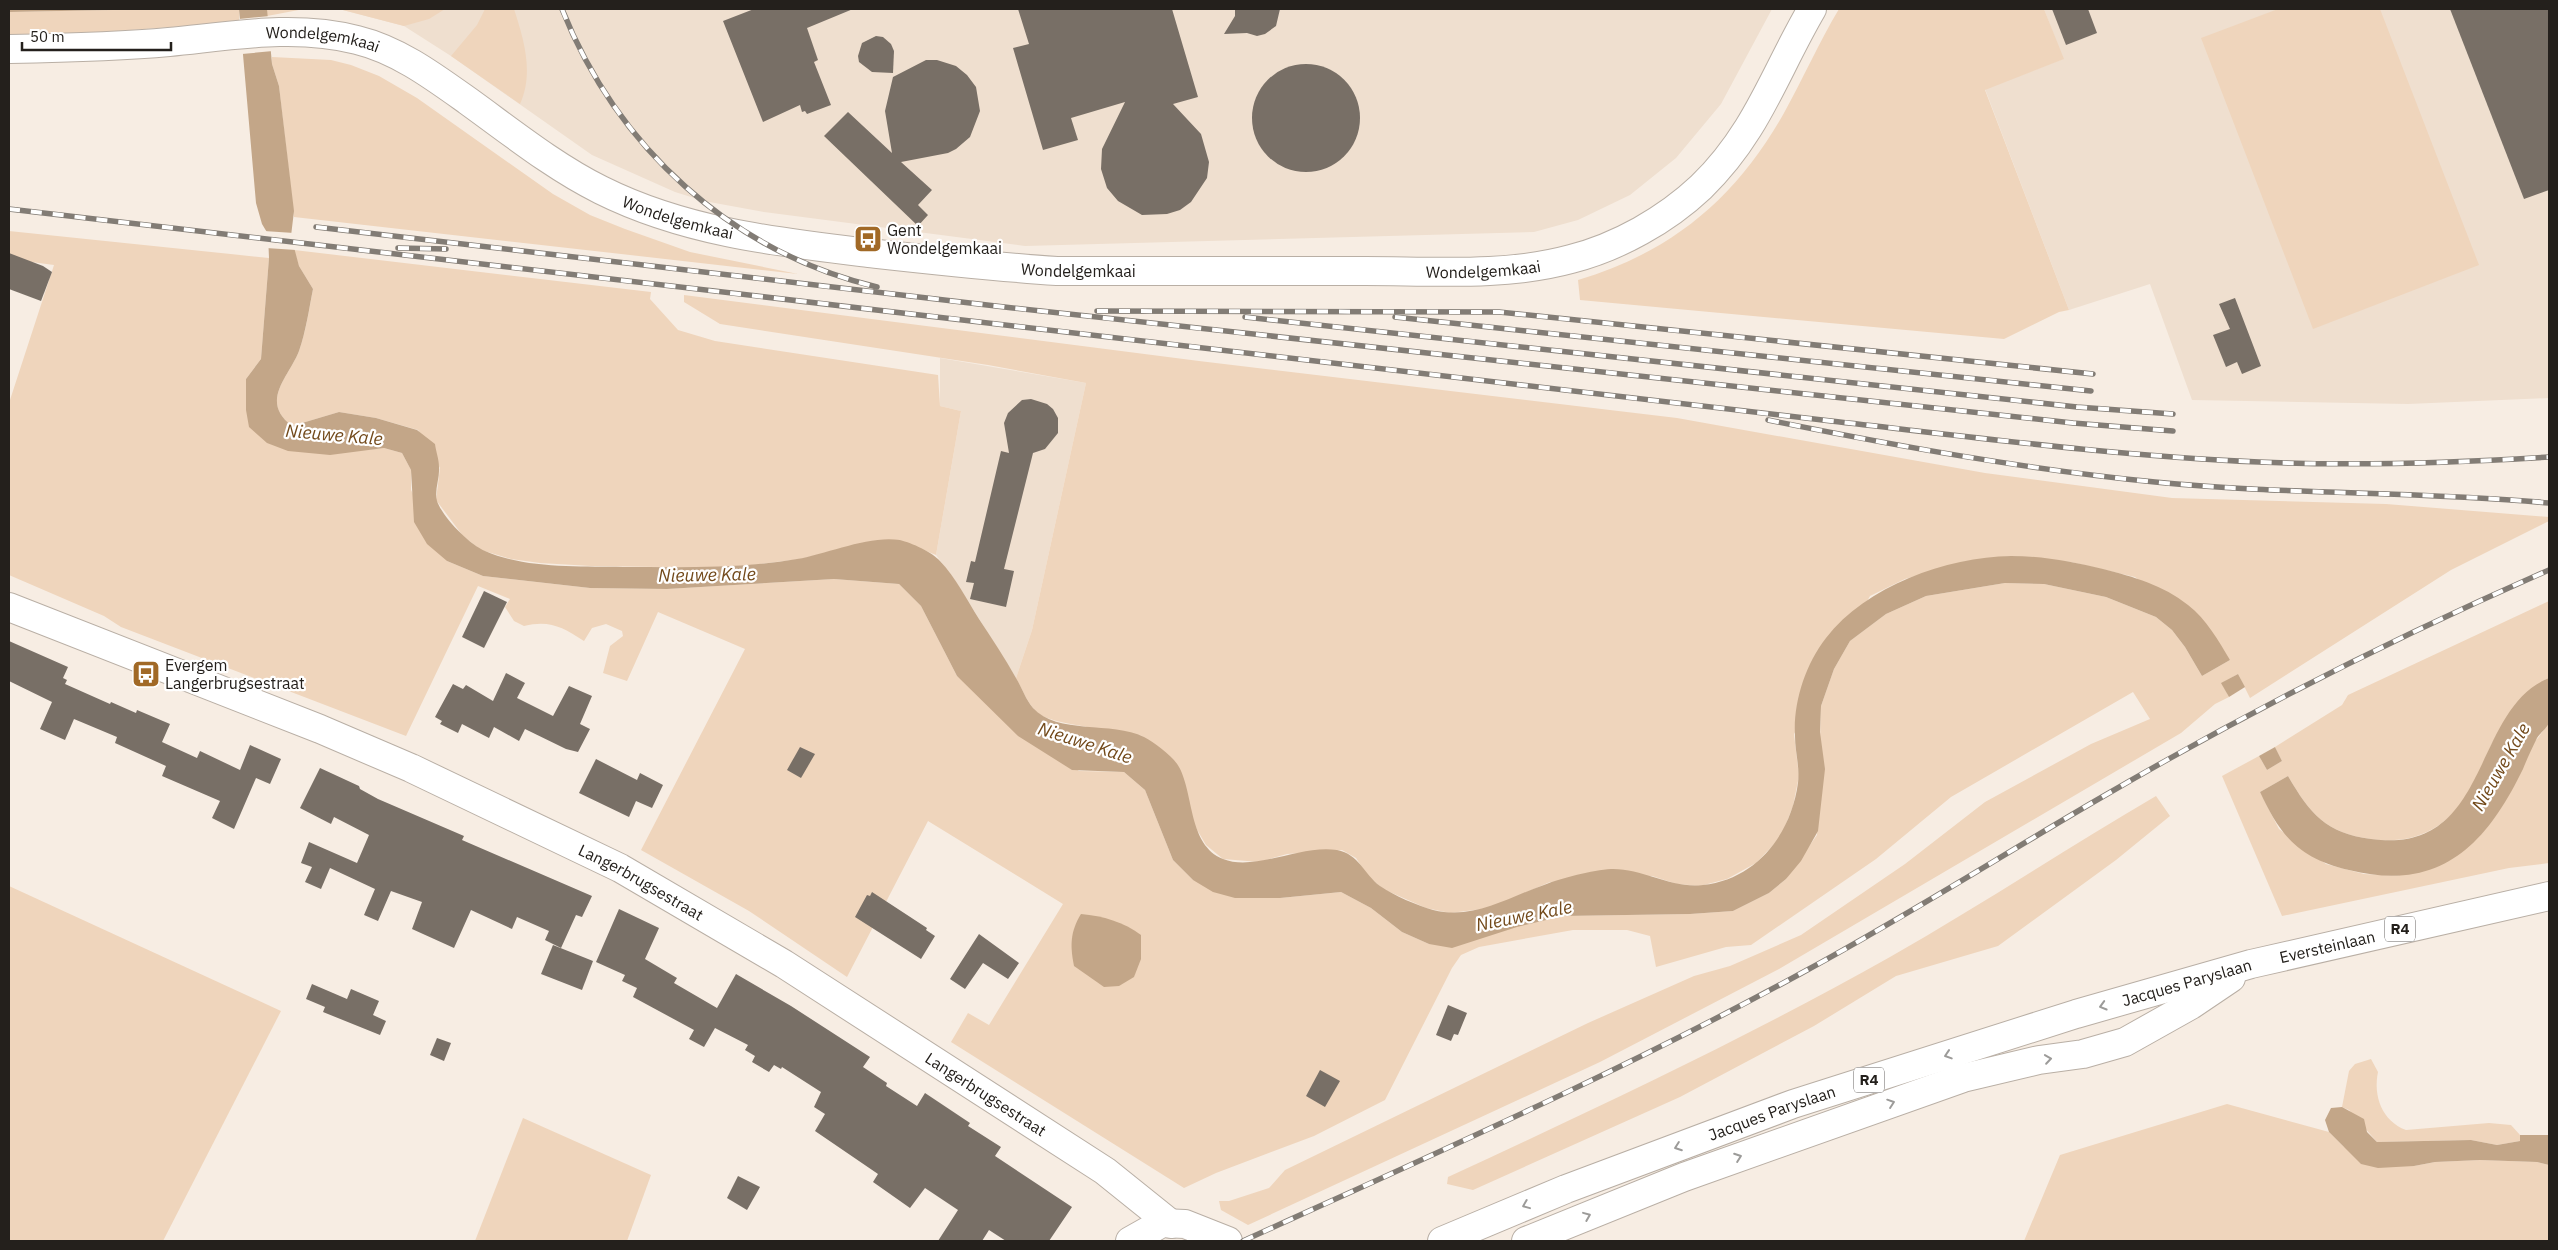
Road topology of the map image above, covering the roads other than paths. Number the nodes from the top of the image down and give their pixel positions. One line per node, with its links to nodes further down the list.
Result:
1 (1812, 9): 2 (main road, Wondelgemkaai)
2 (9, 49)
3 (9, 607): 6 (main road, Langerbrugsestraat)
4 (2549, 896): 5 (main road, Eversteinlaan / R4)
5 (2251, 964): 9 (main road, Jacques Paryslaan / R4, one-way to 9); 10 (main road, Jacques Paryslaan / R4, one-way to 5)
6 (1171, 1224): 7 (main road); 8 (main road, Langerbrugsestraat)
7 (1130, 1241)
8 (1228, 1241)
9 (1442, 1241)
10 (1526, 1241)

